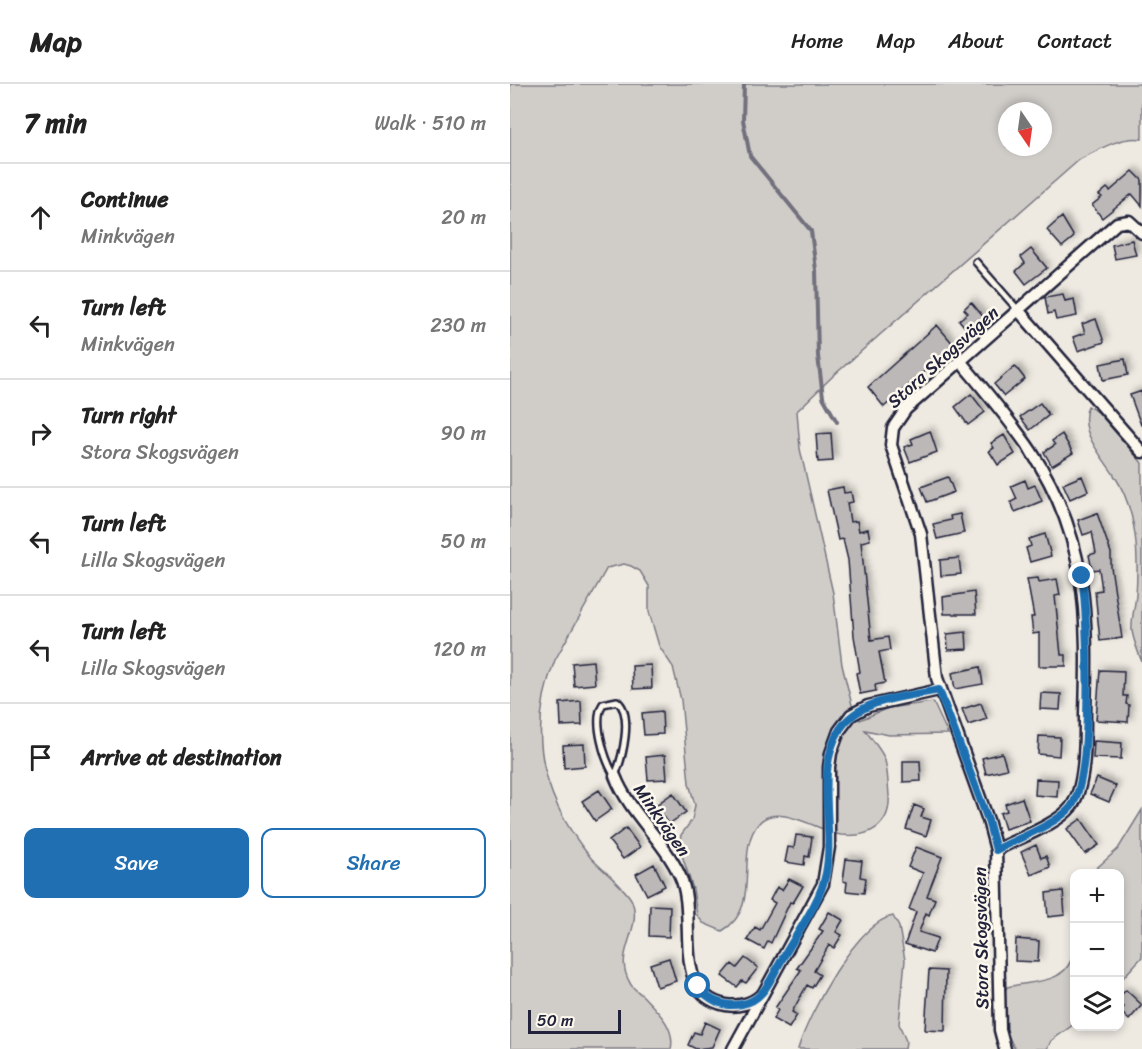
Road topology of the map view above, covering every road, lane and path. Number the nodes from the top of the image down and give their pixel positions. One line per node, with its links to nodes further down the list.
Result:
1 (1142, 233): 3 (street, Stora Skogsvägen)
2 (975, 262): 3 (lane)
3 (1019, 311): 4 (street, Stora Skogsvägen); 5 (street)
4 (961, 362): 6 (street, Stora Skogsvägen); 8 (street)
5 (1142, 452)
6 (939, 690): 8 (street, Stora Skogsvägen); 9 (street)
7 (615, 776): 7 (lane, Minkvägen); 9 (street, Minkvägen)
8 (996, 850): 11 (street, Stora Skogsvägen)
9 (762, 994): 10 (street)
10 (733, 1049)
11 (1005, 1049)

